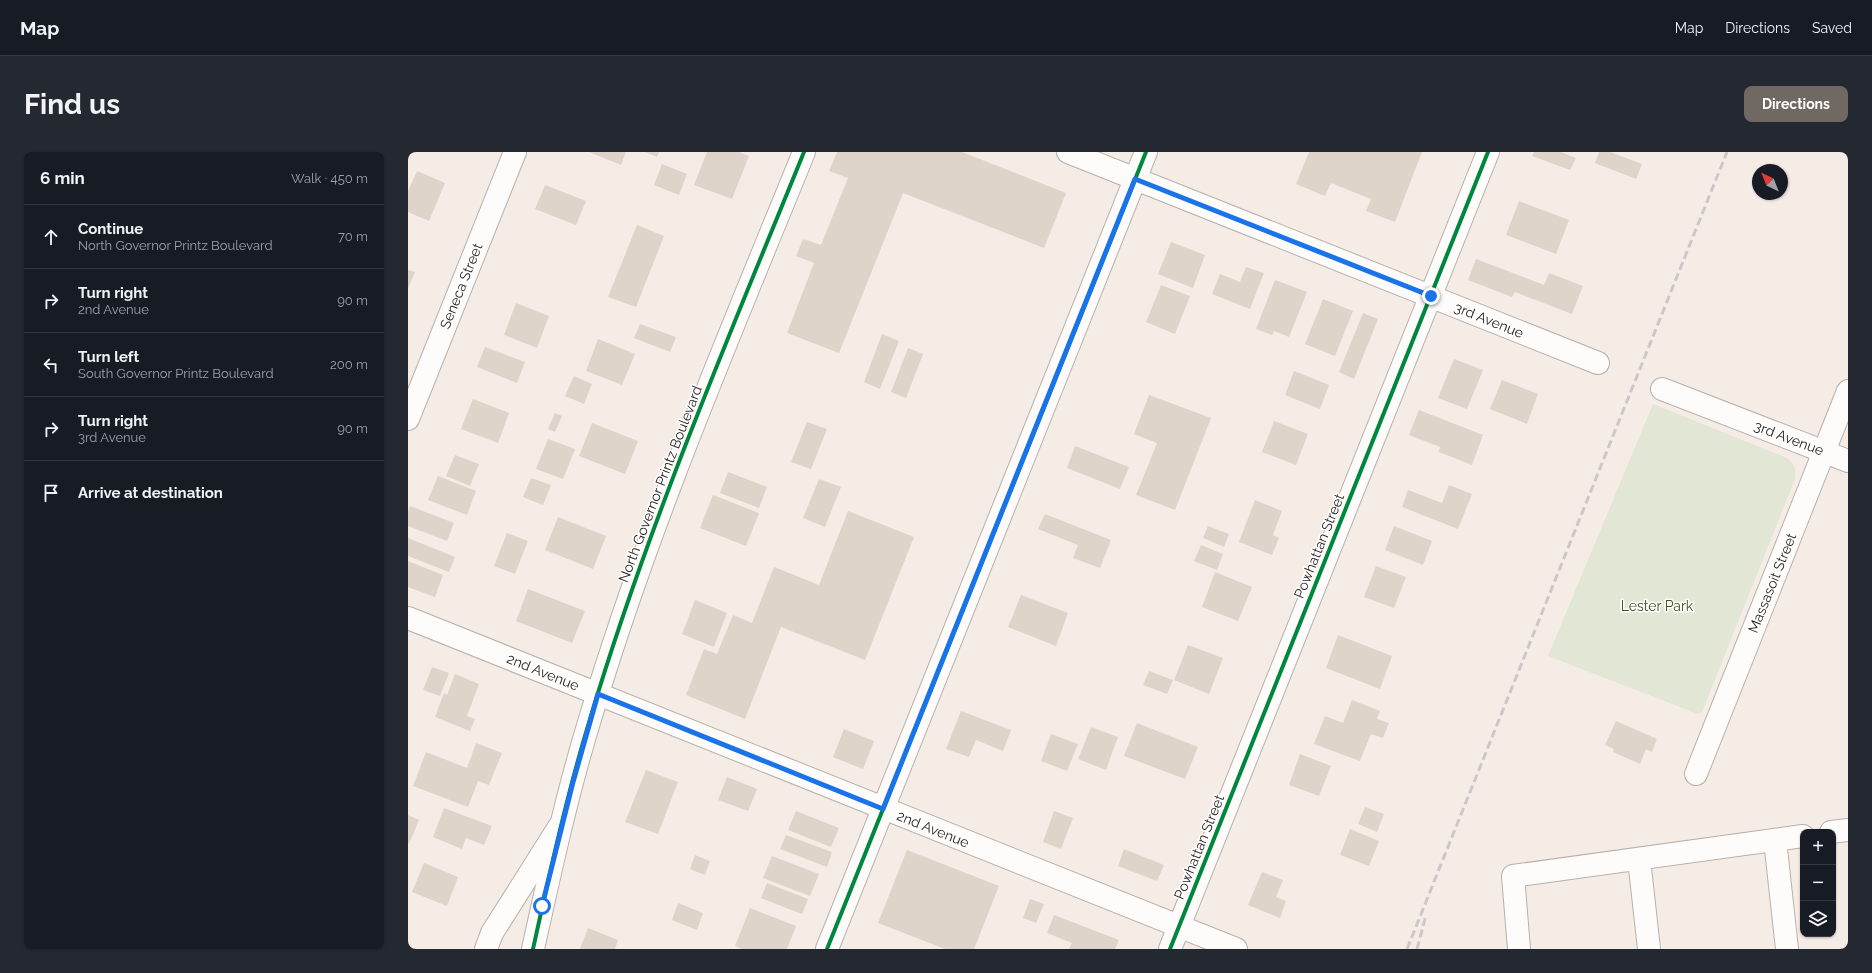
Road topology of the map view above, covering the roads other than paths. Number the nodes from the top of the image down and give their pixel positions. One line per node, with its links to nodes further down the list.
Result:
1 (515, 152): 11 (street, Seneca Street)
2 (804, 152): 15 (street, North Governor Printz Boulevard)
3 (1068, 152): 6 (street, 3rd Avenue)
4 (1146, 152): 6 (street)
5 (1488, 152): 7 (street, Powhattan Street)
6 (1135, 179): 7 (street, 3rd Avenue); 17 (street)
7 (1431, 296): 8 (street, 3rd Avenue); 24 (street, Powhattan Street)
8 (1598, 363)
9 (1662, 389): 12 (street, 3rd Avenue)
10 (1848, 391): 12 (street, Massasoit Street)
11 (408, 419)
12 (1824, 452): 13 (street, 3rd Avenue); 16 (street, Massasoit Street)
13 (1848, 461)
14 (408, 618): 15 (street, 2nd Avenue)
15 (598, 694): 17 (street, 2nd Avenue); 18 (street, North Governor Printz Boulevard)
16 (1696, 774)
17 (883, 809): 24 (street, 2nd Avenue); 27 (street)
18 (563, 821): 25 (street); 26 (street, North Governor Printz Boulevard)
19 (1848, 830): 20 (street)
20 (1836, 832)
21 (1800, 836): 22 (street)
22 (1775, 840): 23 (street); 32 (street)
23 (1639, 859): 30 (street); 31 (street)
24 (1179, 927): 28 (street, Powhattan Street); 29 (street, 2nd Avenue)
25 (486, 949)
26 (533, 949)
27 (827, 949)
28 (1170, 949)
29 (1236, 949)
30 (1519, 949)
31 (1648, 949)
32 (1787, 949)

